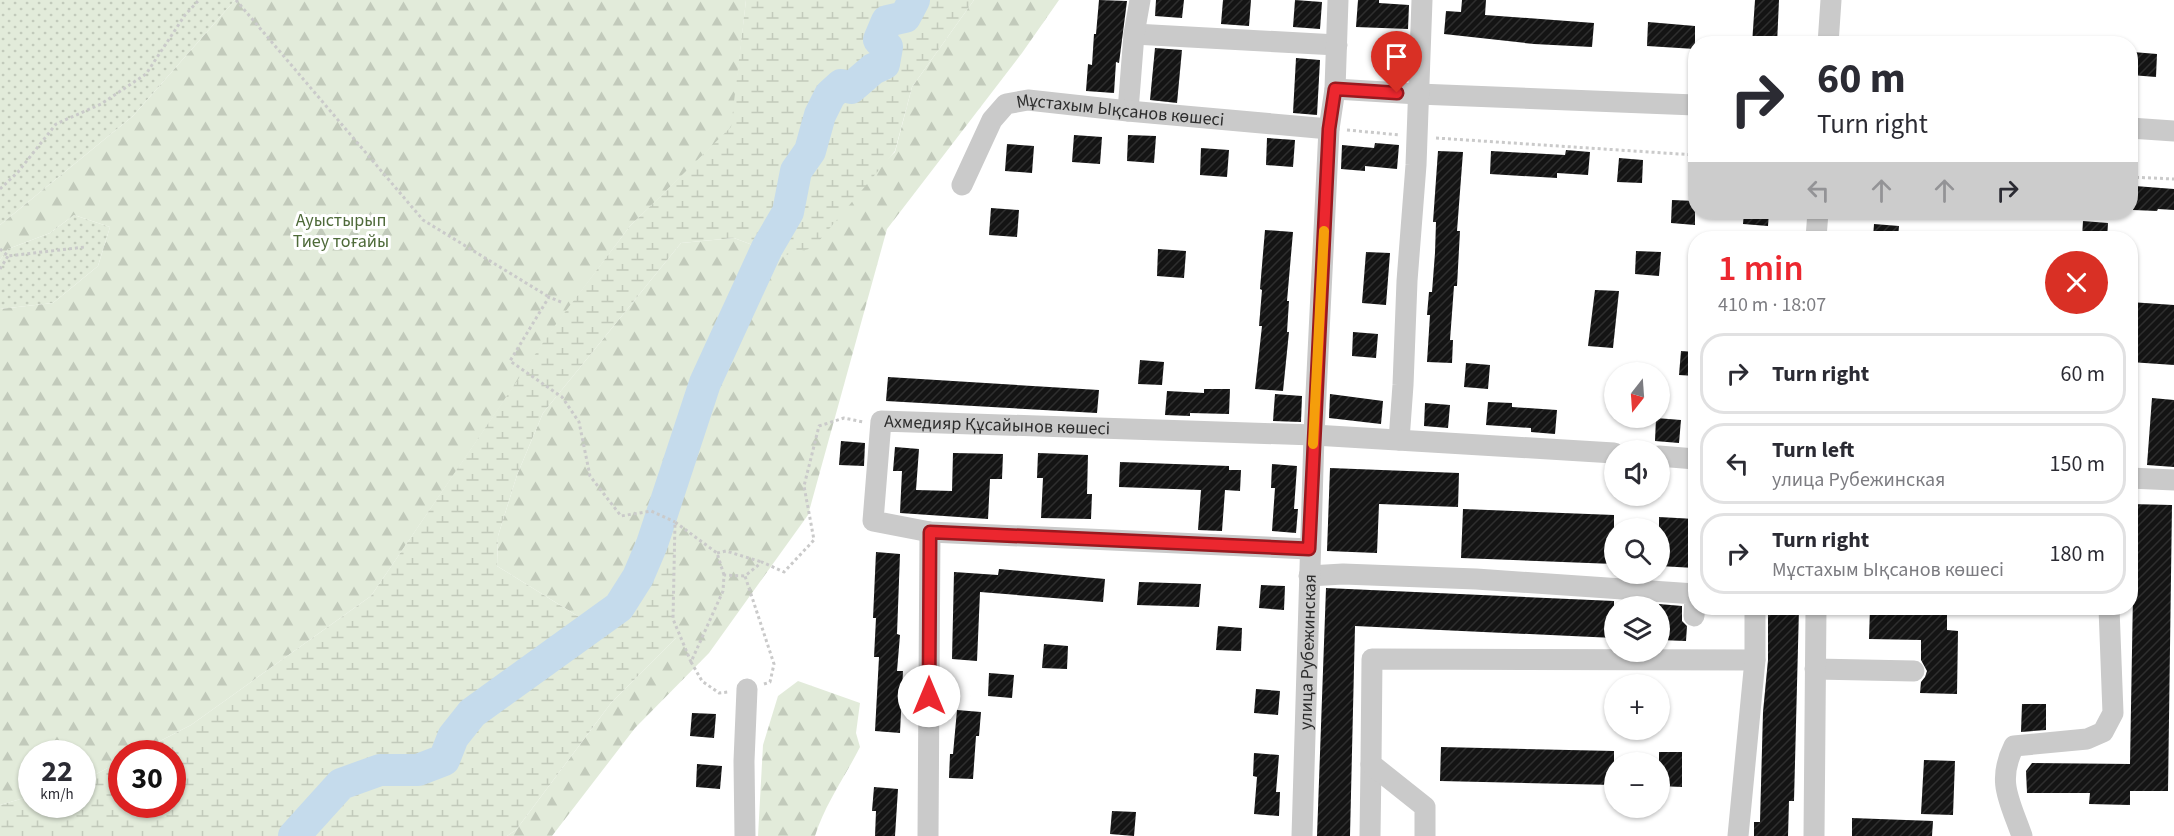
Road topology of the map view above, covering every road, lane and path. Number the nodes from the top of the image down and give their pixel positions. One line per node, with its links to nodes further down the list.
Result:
1 (199, 0): 22 (path)
2 (236, 0): 27 (path)
3 (1140, 0): 7 (street)
4 (1338, 0): 9 (street, улица Рубежинская)
5 (1422, 0): 11 (street)
6 (1831, 0): 8 (street)
7 (1134, 34): 9 (street); 13 (street)
8 (1829, 36)
9 (1336, 45): 10 (street, улица Рубежинская)
10 (1335, 89): 11 (street); 14 (street, улица Рубежинская)
11 (1418, 94): 12 (street); 17 (street)
12 (1688, 105)
13 (1128, 111): 14 (street, Мұстахым Ықсанов көшесі); 21 (street, Мұстахым Ықсанов көшесі)
14 (1329, 129): 17 (path); 30 (street, улица Рубежинская)
15 (2138, 129): 16 (street)
16 (2174, 131)
17 (1417, 136): 18 (path); 31 (street)
18 (1688, 155)
19 (2138, 177): 20 (path)
20 (2174, 179)
21 (962, 185)
22 (0, 189)
23 (85, 247): 25 (path)
24 (0, 249): 25 (path)
25 (8, 256): 26 (path)
26 (0, 269)
27 (549, 297): 28 (path); 37 (path)
28 (561, 302)
29 (881, 421): 30 (street, Ахмедияр Құсайынов көшесі); 38 (street, Ахмедияр Құсайынов көшесі); 41 (path)
30 (1314, 435): 31 (street, Ахмедияр Құсайынов көшесі); 39 (street, улица Рубежинская)
31 (1399, 440): 32 (street, Ахмедияр Құсайынов көшесі)
32 (1604, 452)
33 (1670, 457): 34 (street)
34 (1688, 458)
35 (2138, 478): 36 (street)
36 (2174, 480)
37 (673, 521): 40 (path); 50 (path)
38 (930, 532): 39 (street, Ахмедияр Құсайынов көшесі); 56 (street)
39 (1309, 549): 44 (street, улица Рубежинская)
40 (717, 553): 41 (path); 42 (path)
41 (762, 562): 43 (path)
42 (725, 575): 43 (path); 50 (path)
43 (745, 576): 53 (path)
44 (1309, 576): 45 (street); 57 (street, улица Рубежинская)
45 (1688, 594)
46 (1755, 615): 49 (street)
47 (1816, 615): 51 (street)
48 (2109, 615): 62 (street)
49 (1755, 660): 54 (street); 60 (street)
50 (691, 662): 53 (path)
51 (1815, 669): 52 (street); 61 (street)
52 (1914, 671)
53 (747, 689): 55 (street)
54 (1371, 764): 58 (street); 59 (street)
55 (745, 836)
56 (928, 836)
57 (1302, 836)
58 (1370, 836)
59 (1425, 836)
60 (1738, 836)
61 (1814, 836)
62 (2022, 836)

